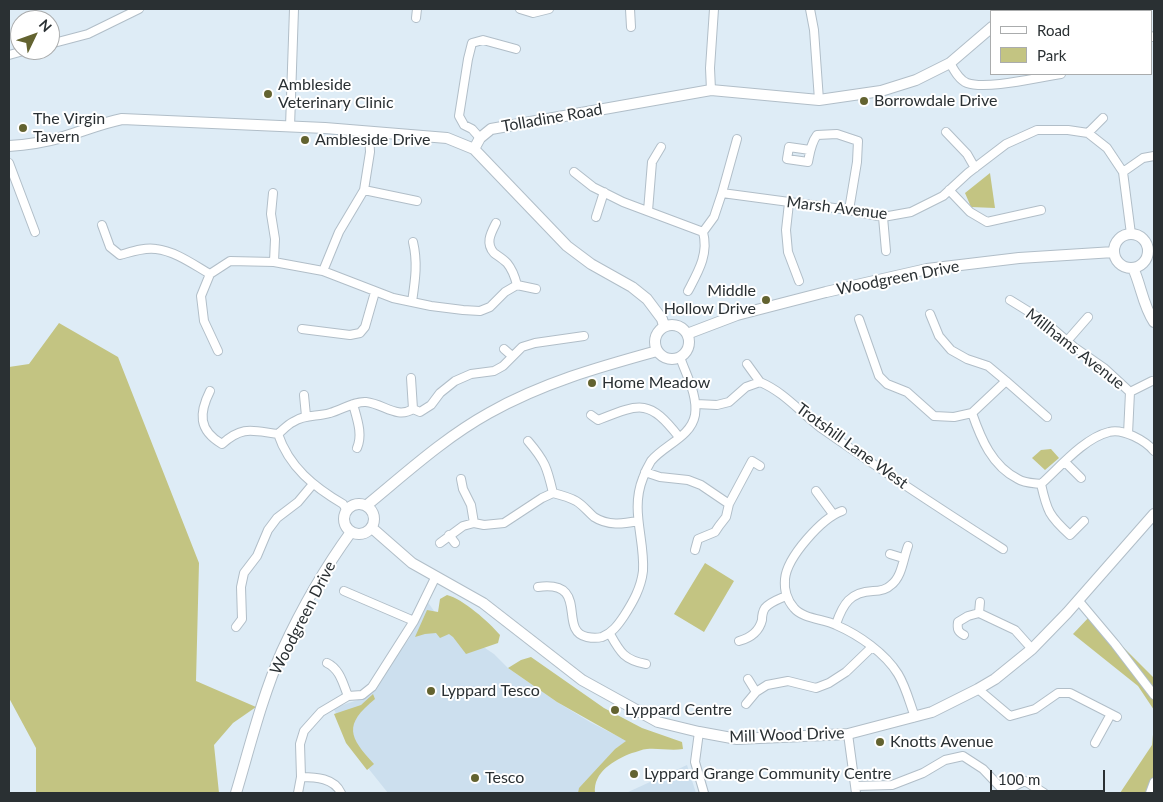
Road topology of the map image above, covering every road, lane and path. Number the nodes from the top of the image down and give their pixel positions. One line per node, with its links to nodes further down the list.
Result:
1 (139, 9): 12 (street)
2 (294, 9): 19 (street)
3 (417, 9): 9 (street)
4 (520, 9): 5 (street)
5 (549, 9)
6 (630, 9): 10 (street)
7 (714, 9): 16 (street)
8 (810, 9): 17 (street)
9 (416, 18)
10 (633, 23)
11 (990, 30): 14 (main road, Tolladine Road)
12 (60, 41)
13 (516, 49): 23 (street)
14 (950, 63): 15 (street); 17 (main road, Tolladine Road)
15 (1055, 75)
16 (711, 90): 17 (main road, Tolladine Road); 23 (main road, Tolladine Road)
17 (819, 100)
18 (1103, 118): 22 (street)
19 (290, 127): 20 (main road); 25 (main road)
20 (369, 132): 27 (main road); 34 (street)
21 (946, 132): 31 (street)
22 (1088, 133): 31 (street, Marsh Avenue); 33 (street)
23 (480, 138): 27 (main road, Tolladine Road)
24 (736, 139): 38 (street)
25 (9, 146)
26 (661, 147): 43 (street)
27 (474, 149): 72 (main road)
28 (810, 150): 41 (street)
29 (1154, 156): 33 (street)
30 (9, 163): 48 (street)
31 (975, 168): 35 (street, Marsh Avenue)
32 (574, 172): 36 (street)
33 (1123, 172): 50 (street)
34 (364, 190): 39 (street); 57 (street)
35 (949, 190): 42 (street); 45 (street, Marsh Avenue)
36 (604, 192): 43 (street); 44 (street)
37 (273, 193): 55 (street)
38 (722, 193): 40 (street, Marsh Avenue); 49 (street)
39 (417, 201)
40 (789, 202): 41 (street, Marsh Avenue); 61 (street)
41 (849, 210): 45 (street, Marsh Avenue)
42 (1041, 210)
43 (648, 211): 49 (street)
44 (596, 217)
45 (883, 217): 52 (street)
46 (496, 223): 62 (street)
47 (102, 225): 58 (street)
48 (35, 232)
49 (703, 232): 60 (street)
50 (1131, 234): 53 (main road); 54 (main road)
51 (414, 242): 67 (street)
52 (886, 251)
53 (1151, 251): 56 (main road)
54 (1114, 252): 56 (main road); 74 (main road, Woodgreen Drive)
55 (274, 262): 57 (street); 58 (street)
56 (1133, 268): 71 (main road)
57 (324, 271): 65 (street)
58 (210, 274): 79 (street)
59 (685, 275): 60 (street)
60 (694, 280): 64 (street)
61 (798, 281)
62 (517, 284): 63 (street); 67 (street)
63 (536, 289)
64 (688, 291)
65 (375, 292): 67 (street); 73 (street)
66 (1010, 300): 76 (street, Millhams Avenue)
67 (412, 302)
68 (930, 314): 84 (street)
69 (1088, 317): 76 (street)
70 (859, 319): 93 (street)
71 (1154, 322)
72 (664, 326): 74 (main road); 78 (main road)
73 (302, 329)
74 (687, 334): 81 (main road)
75 (584, 336): 80 (street)
76 (1067, 341): 88 (street, Millhams Avenue)
77 (504, 349): 80 (street)
78 (657, 351): 81 (main road); 113 (main road)
79 (218, 352)
80 (512, 356): 92 (street)
81 (680, 357): 91 (street)
82 (746, 364): 85 (street)
83 (411, 378): 92 (street)
84 (1006, 381): 93 (street); 96 (street)
85 (760, 382): 91 (street); 129 (street, Trotshill Lane West)
86 (1152, 382): 88 (street)
87 (210, 391): 97 (street)
88 (1130, 392): 98 (street, Millhams Avenue)
89 (304, 395): 95 (street)
90 (353, 404): 92 (street); 95 (street); 101 (street)
91 (696, 404): 99 (street)
92 (413, 409)
93 (972, 413): 109 (street)
94 (591, 415): 99 (street)
95 (306, 416): 97 (street)
96 (1047, 417)
97 (278, 434): 108 (street)
98 (1128, 434): 102 (street); 103 (street)
99 (679, 437): 105 (street)
100 (528, 441): 111 (street)
101 (357, 448)
102 (1153, 449)
103 (1065, 462): 106 (street); 109 (street)
104 (760, 466): 112 (street)
105 (645, 472): 112 (street); 118 (street)
106 (1081, 478)
107 (462, 479): 120 (street)
108 (313, 484): 114 (street); 142 (street)
109 (1041, 484): 119 (street)
110 (816, 491): 116 (street)
111 (553, 493): 118 (street); 120 (street)
112 (730, 504): 125 (street)
113 (367, 505): 114 (main road); 121 (main road)
114 (346, 509): 122 (main road)
115 (842, 511): 116 (street)
116 (833, 514): 136 (street)
117 (1154, 514): 137 (main road, Mill Wood Drive)
118 (637, 520): 143 (street)
119 (1084, 522)
120 (474, 523): 123 (street)
121 (372, 528): 122 (main road); 133 (main road, Mill Wood Drive)
122 (351, 532): 164 (main road, Woodgreen Drive)
123 (449, 535): 126 (street); 127 (street)
124 (689, 536): 125 (street)
125 (698, 539): 130 (street)
126 (440, 543)
127 (455, 543)
128 (908, 546): 132 (street)
129 (1004, 549)
130 (695, 550)
131 (890, 554): 132 (street)
132 (903, 558): 141 (street)
133 (436, 576): 140 (street); 157 (main road, Mill Wood Drive)
134 (538, 587): 143 (street)
135 (344, 591): 140 (street)
136 (786, 596): 141 (street); 145 (street)
137 (1078, 600): 147 (main road, Mill Wood Drive); 153 (street)
138 (980, 602): 139 (street)
139 (979, 613): 144 (street); 147 (street)
140 (414, 621): 154 (street)
141 (836, 624): 146 (street)
142 (236, 627)
143 (610, 634): 149 (street)
144 (964, 635)
145 (739, 642)
146 (872, 647): 152 (street); 156 (street)
147 (1032, 649): 151 (main road, Mill Wood Drive)
148 (327, 664): 154 (street)
149 (646, 664)
150 (748, 679): 152 (street)
151 (978, 689): 156 (main road, Mill Wood Drive); 159 (street)
152 (756, 692): 155 (street)
153 (1154, 695)
154 (348, 696): 160 (street)
155 (746, 704)
156 (915, 717): 158 (main road, Mill Wood Drive)
157 (699, 732): 158 (main road, Mill Wood Drive); 167 (street)
158 (848, 734): 162 (street)
159 (1095, 744)
160 (301, 777): 165 (street); 166 (street)
161 (1154, 782): 169 (street)
162 (855, 790): 163 (street)
163 (1001, 792): 168 (street)
164 (236, 793)
165 (298, 793)
166 (341, 793)
167 (704, 793)
168 (1044, 793)
169 (1150, 793)

